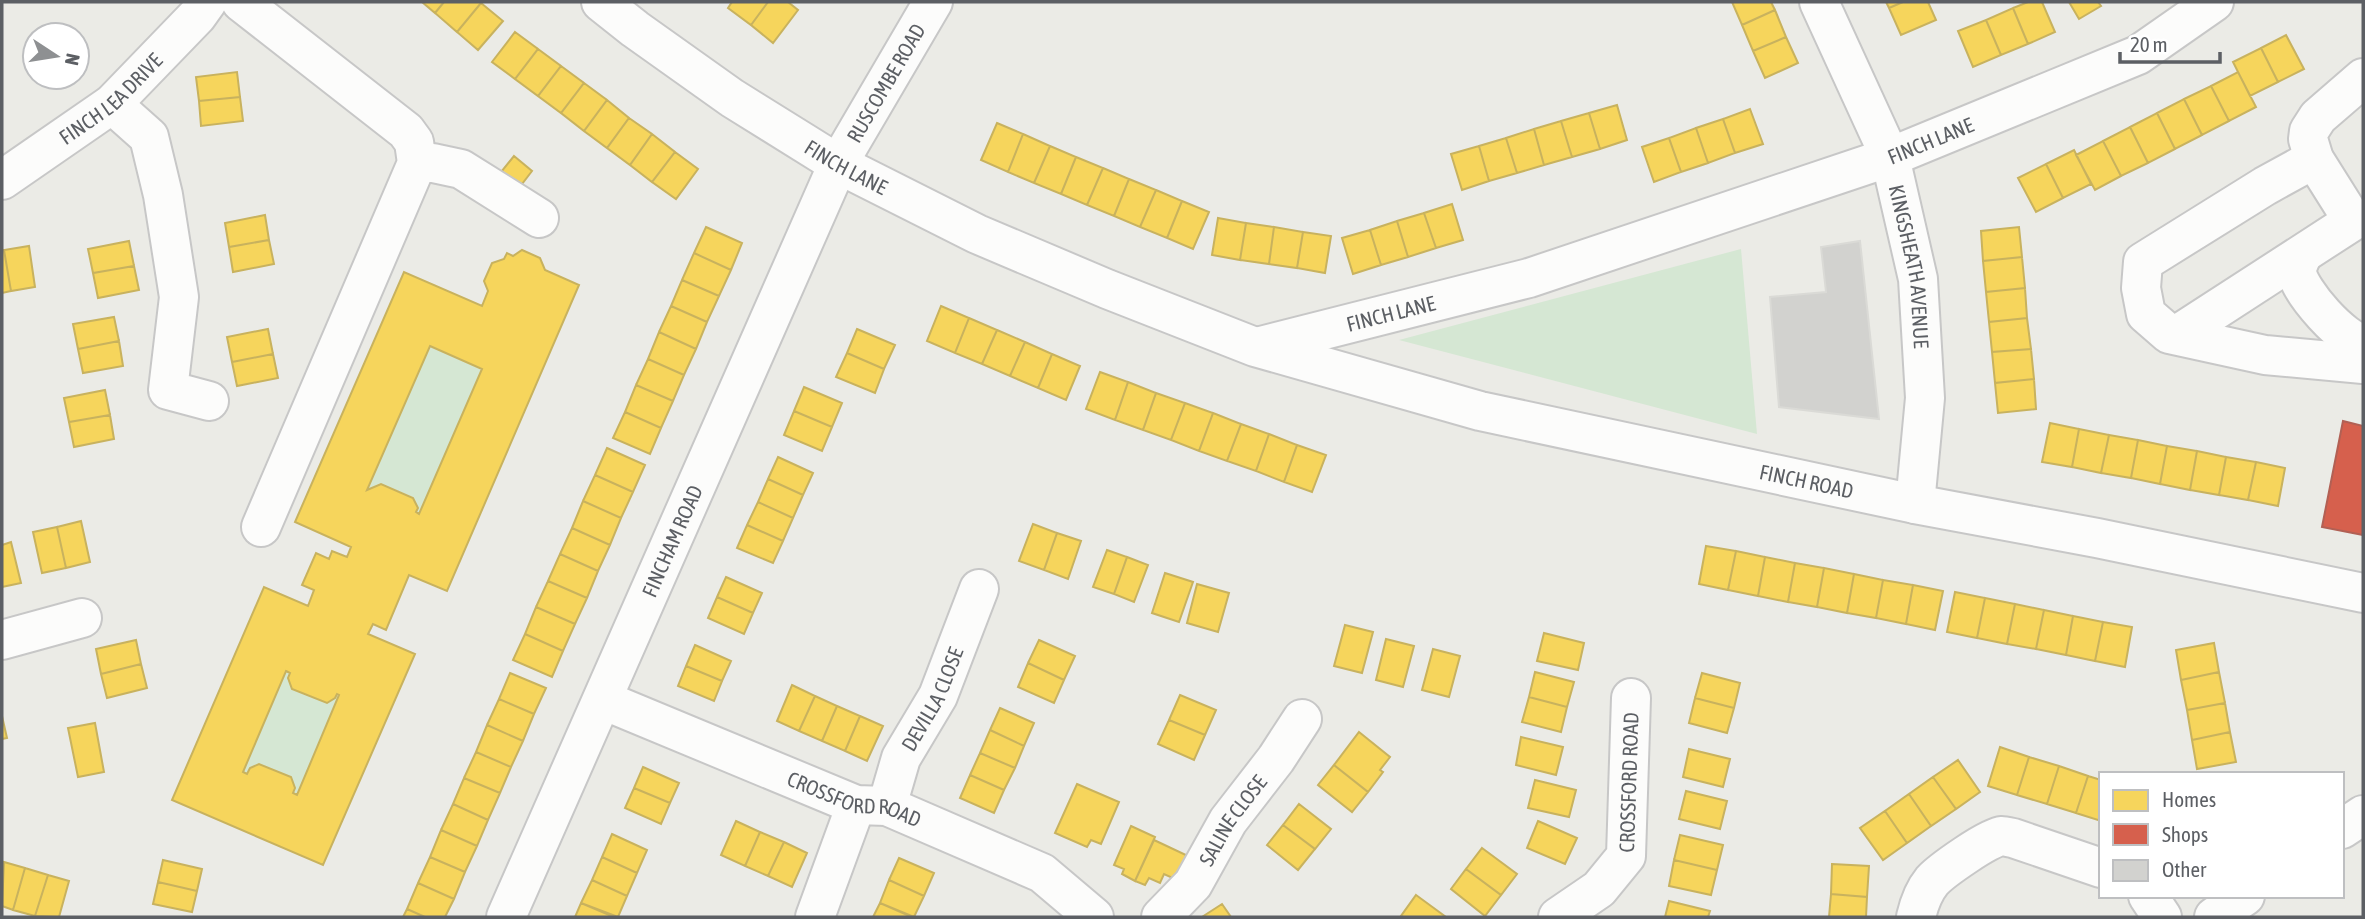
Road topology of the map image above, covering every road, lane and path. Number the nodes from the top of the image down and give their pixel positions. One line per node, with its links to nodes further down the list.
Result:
1 (241, 2): 11 (street)
2 (601, 2): 12 (street, FINCH LANE)
3 (933, 2): 12 (street, RUSCOMBE ROAD)
4 (1819, 2): 9 (street, KINGSHEATH AVENUE)
5 (2214, 2): 9 (street, FINCH LANE)
6 (193, 7): 8 (street, FINCH LEA DRIVE)
7 (2363, 78): 10 (street)
8 (112, 104): 13 (street, FINCH LEA DRIVE); 20 (street)
9 (1890, 157): 18 (street, FINCH LANE); 21 (street, KINGSHEATH AVENUE)
10 (2314, 159): 15 (street); 16 (street)
11 (418, 163): 14 (street); 22 (street)
12 (838, 164): 18 (street, FINCH LANE); 28 (street, FINCHAM ROAD)
13 (2, 180)
14 (539, 218)
15 (2302, 256): 16 (street); 17 (street)
16 (2177, 335): 19 (street)
17 (2363, 343)
18 (1255, 347): 21 (street, FINCH ROAD)
19 (2363, 364)
20 (209, 401)
21 (1915, 504): 24 (street, FINCH ROAD)
22 (261, 527)
23 (979, 589): 30 (street, DEVILLA CLOSE)
24 (2363, 593)
25 (82, 618): 26 (street)
26 (2, 640)
27 (1631, 698): 40 (street, CROSSFORD ROAD)
28 (603, 701): 30 (street, CROSSFORD ROAD); 36 (street, FINCHAM ROAD)
29 (1302, 719): 39 (street, SALINE CLOSE)
30 (871, 806): 37 (street, DEVILLA CLOSE); 38 (street, CROSSFORD ROAD)
31 (2363, 815): 32 (street)
32 (2344, 828)
33 (2099, 867): 41 (street)
34 (2149, 898): 42 (street)
35 (2242, 898): 43 (street)
36 (506, 917)
37 (816, 917)
38 (1094, 917)
39 (1161, 917)
40 (1558, 917)
41 (1916, 917)
42 (2162, 917)
43 (2214, 917)

